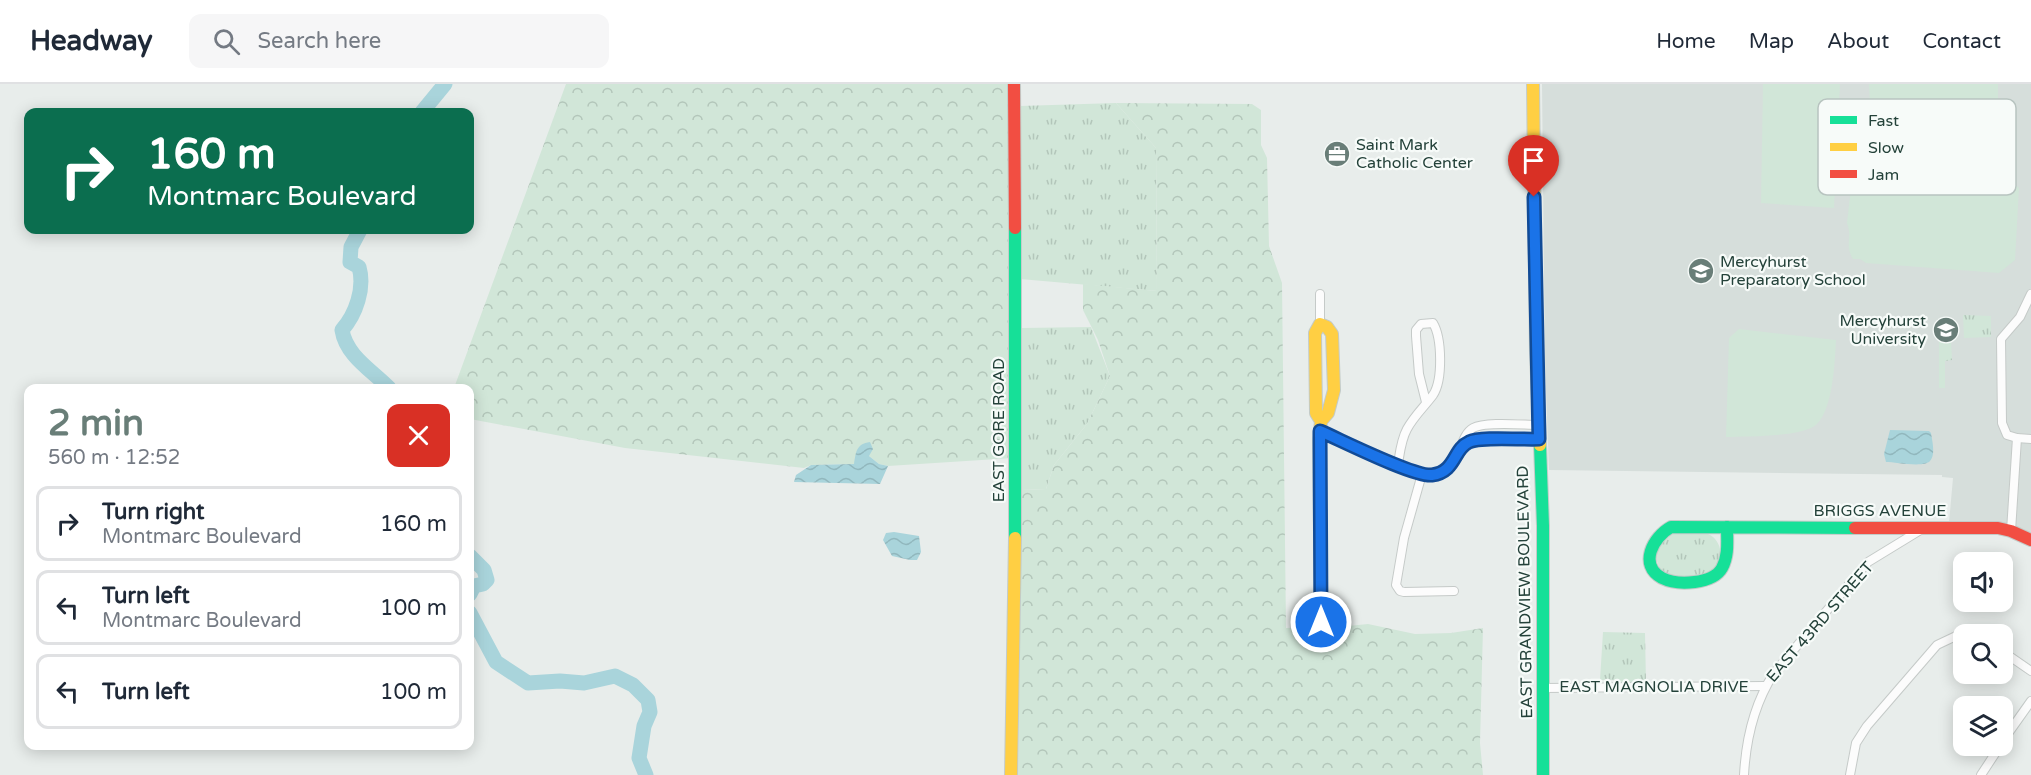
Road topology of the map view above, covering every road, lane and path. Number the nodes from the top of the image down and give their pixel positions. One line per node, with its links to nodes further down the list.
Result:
1 (1014, 84): 29 (street, EAST GORE ROAD)
2 (1533, 84): 7 (street, EAST GRANDVIEW BOULEVARD)
3 (1320, 294): 5 (street)
4 (2031, 294): 9 (street)
5 (1320, 324): 8 (street); 8 (street)
6 (1426, 402): 6 (street); 13 (street)
7 (1538, 425): 11 (street, EAST GRANDVIEW BOULEVARD); 12 (street)
8 (1321, 426): 13 (street); 20 (street)
9 (2017, 438): 10 (street); 17 (street)
10 (2031, 438)
11 (1539, 439): 12 (street); 25 (street, EAST GRANDVIEW BOULEVARD)
12 (1463, 446): 14 (street)
13 (1398, 464): 14 (street)
14 (1422, 474): 19 (street)
15 (1727, 527): 15 (street, BRIGGS AVENUE); 16 (street, BRIGGS AVENUE)
16 (1923, 528): 17 (street, BRIGGS AVENUE); 24 (street, EAST 43RD STREET)
17 (2011, 531): 18 (street, BRIGGS AVENUE)
18 (2031, 540)
19 (1455, 591)
20 (1321, 622)
21 (1953, 637): 32 (street)
22 (2013, 659): 23 (street)
23 (2031, 671)
24 (1765, 686): 25 (street, EAST MAGNOLIA DRIVE); 31 (street, EAST 43RD STREET)
25 (1542, 688): 30 (street, EAST GRANDVIEW BOULEVARD)
26 (2031, 700): 27 (street)
27 (2013, 726)
28 (1993, 756): 33 (street)
29 (1011, 775)
30 (1543, 775)
31 (1744, 775)
32 (1850, 775)
33 (1981, 775)

